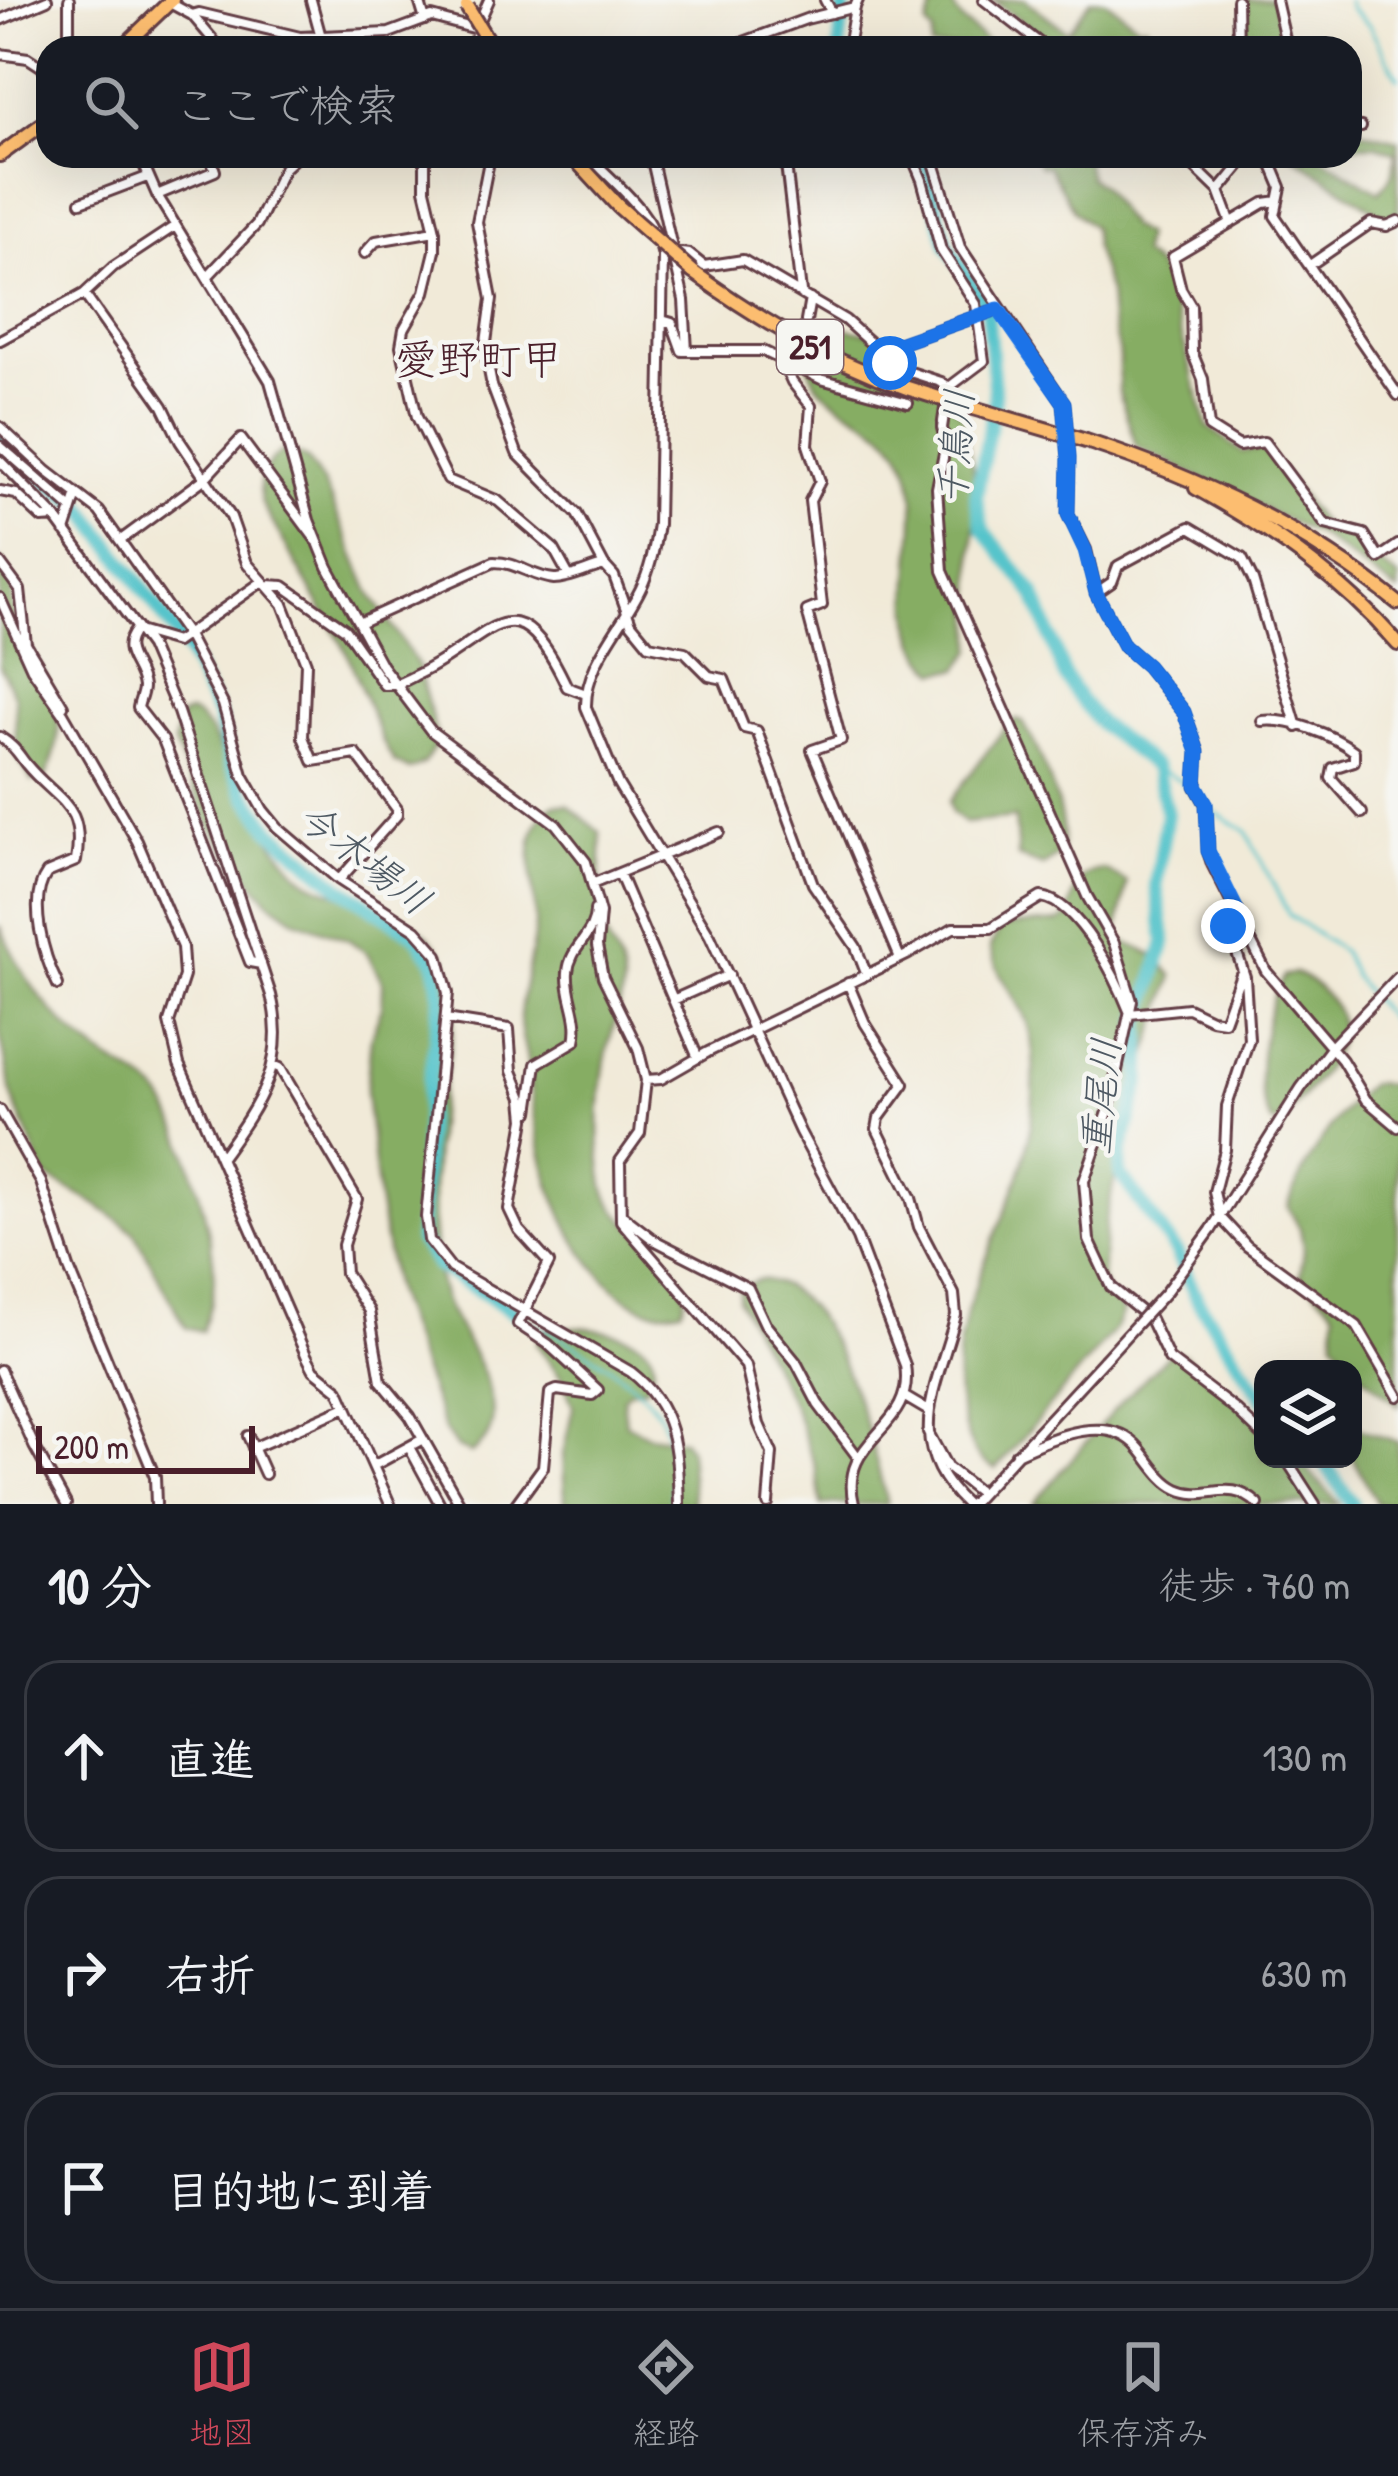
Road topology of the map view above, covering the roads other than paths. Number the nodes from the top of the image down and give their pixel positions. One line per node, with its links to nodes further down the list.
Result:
1 (47, 0): 15 (street)
2 (69, 0): 19 (street)
3 (311, 0): 18 (street)
4 (419, 0): 16 (street)
5 (489, 0): 17 (street)
6 (825, 0): 13 (street)
7 (984, 0): 26 (street)
8 (1238, 0): 27 (street)
9 (1276, 0): 28 (street)
10 (169, 1): 14 (street); 20 (highway)
11 (465, 2): 23 (highway, bridge)
12 (855, 5): 13 (street); 25 (street)
13 (835, 12): 24 (street)
14 (192, 15): 18 (street); 21 (street)
15 (0, 20)
16 (425, 20): 17 (street); 18 (street)
17 (476, 29): 22 (street)
18 (321, 34)
19 (69, 36)
20 (134, 36)
21 (210, 36)
22 (476, 36)
23 (485, 36)
24 (776, 36)
25 (850, 36)
26 (1030, 36)
27 (1238, 36)
28 (1285, 36)
29 (0, 54): 30 (street)
30 (36, 63)
31 (36, 129): 32 (highway)
32 (0, 155)
33 (144, 168): 47 (street)
34 (214, 168): 49 (street)
35 (284, 168): 59 (street)
36 (425, 168): 55 (street)
37 (488, 168): 86 (street)
38 (583, 168): 70 (highway, 251, bridge)
39 (600, 168): 64 (street)
40 (654, 168): 56 (street)
41 (787, 168): 61 (street)
42 (917, 168): 63 (street)
43 (935, 168): 62 (street)
44 (1195, 168): 48 (street)
45 (1238, 168): 48 (street)
46 (1273, 168): 50 (street)
47 (147, 177): 49 (street); 51 (street)
48 (1219, 191): 53 (street)
49 (157, 195): 54 (street)
50 (1278, 201): 53 (street); 58 (street)
51 (81, 202)
52 (1398, 221): 58 (street)
53 (1231, 223): 84 (street)
54 (176, 226): 59 (street); 60 (street)
55 (435, 231): 57 (street); 87 (street)
56 (673, 252): 61 (street); 67 (street)
57 (365, 253)
58 (1310, 266): 71 (street)
59 (207, 277): 83 (street)
60 (84, 294): 66 (street); 77 (street)
61 (805, 296): 65 (street); 68 (street)
62 (997, 309): 63 (street); 89 (street)
63 (980, 313): 68 (street); 70 (street)
64 (662, 320): 67 (street); 92 (street)
65 (806, 321)
66 (0, 340)
67 (687, 351): 69 (street)
68 (878, 351): 70 (street)
69 (785, 358): 72 (street); 111 (street)
70 (944, 393): 75 (highway, 251, bridge); 120 (street)
71 (1398, 395)
72 (908, 403)
73 (0, 427): 79 (street)
74 (0, 446): 79 (street)
75 (1119, 452): 91 (highway); 96 (highway)
76 (0, 461): 80 (street)
77 (204, 479): 82 (street); 83 (street); 88 (street)
78 (0, 491): 80 (street)
79 (74, 501): 81 (street); 82 (street)
80 (55, 518): 81 (street)
81 (65, 531): 94 (street)
82 (121, 540): 95 (street)
83 (317, 540): 93 (street)
84 (1398, 545)
85 (0, 563): 99 (street)
86 (604, 565): 87 (street); 92 (street)
87 (569, 576): 93 (street)
88 (265, 583): 95 (street); 97 (street); 107 (street)
89 (1096, 593): 101 (street); 110 (street)
90 (0, 598): 99 (street)
91 (1398, 603)
92 (627, 614): 98 (street); 113 (street)
93 (361, 622): 97 (street)
94 (140, 630): 95 (street); 112 (street); 112 (street)
95 (183, 638): 107 (street)
96 (1398, 644)
97 (394, 686): 98 (street); 108 (street)
98 (586, 694): 105 (street)
99 (63, 713): 130 (street)
100 (1262, 721): 101 (street)
101 (1297, 727): 103 (street)
102 (0, 737): 118 (street)
103 (1362, 813)
104 (719, 832): 105 (street)
105 (662, 857): 106 (street); 115 (street)
106 (619, 873): 108 (street); 119 (street)
107 (339, 880): 121 (street)
108 (592, 884): 109 (street)
109 (597, 903): 126 (street); 128 (street)
110 (1237, 910): 114 (street); 123 (street)
111 (900, 958): 113 (street); 120 (street)
112 (261, 964): 125 (street)
113 (866, 973): 117 (street)
114 (1241, 973): 120 (street); 132 (street)
115 (728, 975): 119 (street); 122 (street)
116 (1398, 977): 123 (street)
117 (848, 983): 122 (street); 138 (street)
118 (58, 986)
119 (673, 1000): 124 (street)
120 (1140, 1013): 139 (street)
121 (446, 1019): 128 (street); 133 (street)
122 (754, 1033): 124 (street); 136 (street)
123 (1333, 1046): 129 (street); 132 (street)
124 (698, 1058): 126 (street)
125 (273, 1065): 130 (street); 142 (street)
126 (646, 1079): 131 (street)
127 (0, 1110): 153 (street)
128 (525, 1119): 133 (street)
129 (1398, 1127)
130 (221, 1157): 137 (street)
131 (622, 1215): 146 (street); 159 (street)
132 (1220, 1217): 135 (street); 145 (street, bridge)
133 (522, 1314): 157 (street); 158 (street)
134 (0, 1370): 152 (street)
135 (1398, 1396)
136 (905, 1397): 138 (street); 146 (street)
137 (346, 1407): 144 (street); 147 (street)
138 (927, 1410): 140 (street)
139 (1254, 1427)
140 (927, 1431): 150 (street); 151 (street)
141 (248, 1436): 144 (street)
142 (423, 1439): 143 (street); 156 (street)
143 (409, 1447): 147 (street); 155 (street)
144 (254, 1448): 149 (street)
145 (1016, 1454): 150 (street); 161 (street)
146 (857, 1456): 160 (street)
147 (373, 1466): 154 (street)
148 (1292, 1468): 162 (street)
149 (265, 1474)
150 (980, 1493): 151 (street)
151 (966, 1502)
152 (67, 1504)
153 (156, 1504)
154 (390, 1504)
155 (440, 1504)
156 (460, 1504)
157 (517, 1504)
158 (679, 1504)
159 (768, 1504)
160 (854, 1504)
161 (1258, 1504)
162 (1315, 1504)

